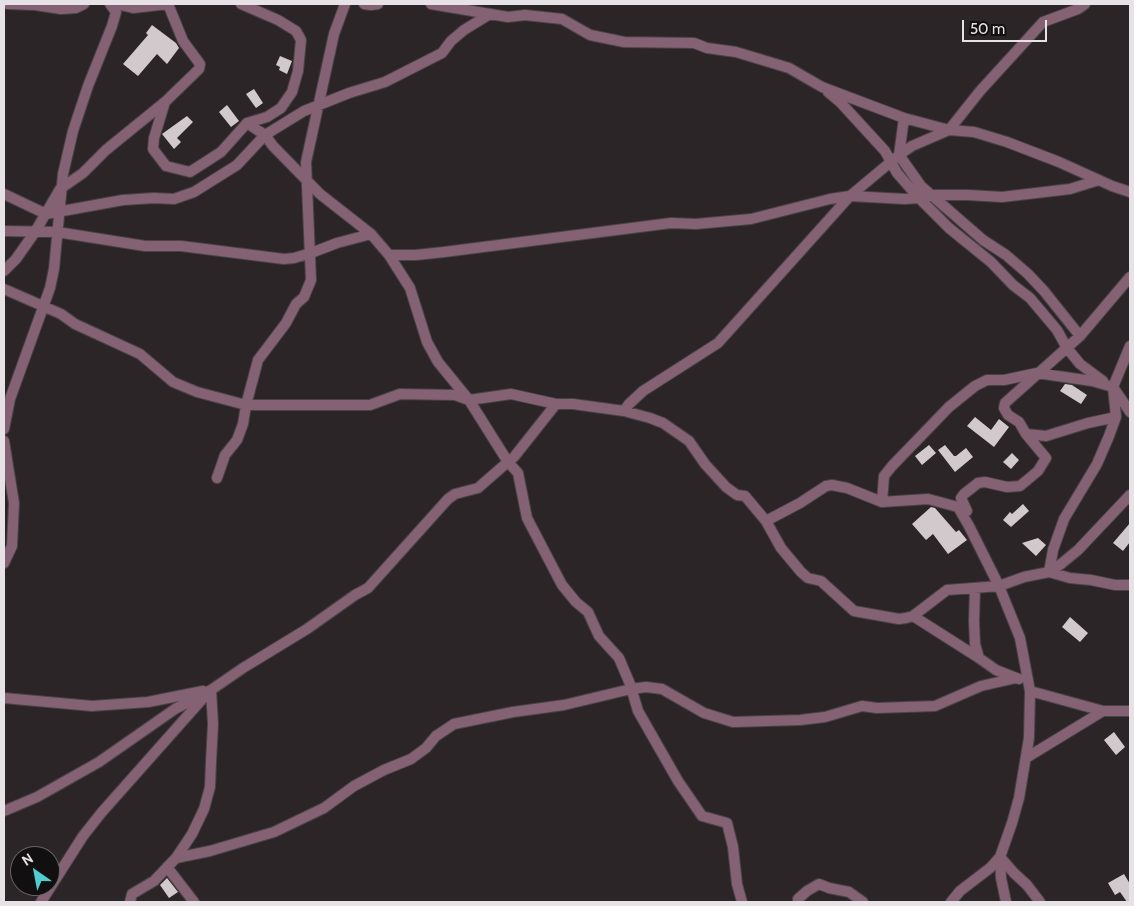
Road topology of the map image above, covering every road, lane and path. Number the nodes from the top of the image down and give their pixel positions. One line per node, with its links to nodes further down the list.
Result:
1 (8, 4): 12 (street)
2 (84, 4): 12 (street)
3 (110, 4): 24 (street)
4 (117, 4): 5 (street)
5 (168, 4): 15 (street)
6 (241, 4): 18 (street)
7 (345, 4): 16 (street)
8 (364, 4): 9 (street)
9 (378, 4)
10 (431, 4): 13 (street)
11 (1085, 4): 19 (street)
12 (56, 6)
13 (490, 14): 14 (street); 16 (street)
14 (822, 87): 17 (street); 21 (street)
15 (165, 102): 18 (street); 24 (street)
16 (319, 105): 20 (street); 22 (street)
17 (904, 118): 19 (street); 21 (street)
18 (247, 123): 20 (street)
19 (949, 130): 21 (street); 23 (street)
20 (265, 135): 22 (street); 30 (street)
21 (895, 158): 27 (street); 28 (street); 29 (street)
22 (306, 180): 35 (street); 36 (street)
23 (1099, 180): 25 (street); 27 (street)
24 (60, 189): 30 (street); 31 (street)
25 (1130, 192)
26 (4, 194): 31 (street)
27 (931, 195): 29 (street); 42 (street)
28 (850, 196): 29 (street); 37 (street); 50 (street)
29 (918, 198): 44 (street)
30 (59, 212): 31 (street); 34 (street)
31 (46, 214): 33 (street)
32 (4, 231): 33 (street)
33 (35, 232): 34 (street); 38 (street)
34 (57, 232): 36 (street); 41 (street)
35 (371, 234): 36 (street); 37 (street)
36 (311, 253): 49 (street)
37 (389, 255): 47 (street)
38 (4, 270)
39 (1130, 277): 42 (street)
40 (4, 289): 41 (street)
41 (44, 306): 49 (street); 53 (street)
42 (1080, 336): 44 (street)
43 (1130, 346): 46 (street)
44 (1066, 348): 45 (street); 46 (street)
45 (1037, 373): 46 (street); 54 (street); 59 (street)
46 (1113, 387): 51 (street); 52 (street)
47 (469, 400): 48 (street); 49 (street); 56 (street)
48 (556, 404): 50 (street); 56 (street)
49 (246, 405): 57 (street)
50 (624, 411): 60 (street)
51 (1130, 412)
52 (1116, 417): 54 (street); 63 (street)
53 (4, 429)
54 (1026, 434): 61 (street)
55 (4, 441): 62 (street)
56 (508, 462): 70 (street); 72 (street)
57 (217, 478)
58 (1130, 495): 63 (street)
59 (882, 502): 60 (street); 61 (street)
60 (766, 521): 67 (street)
61 (969, 526): 65 (street)
62 (4, 564)
63 (1049, 572): 64 (street); 65 (street)
64 (1130, 585)
65 (998, 586): 66 (street); 71 (street)
66 (975, 588): 67 (street); 68 (street)
67 (913, 616): 68 (street)
68 (979, 658): 69 (street)
69 (1016, 678): 70 (street); 71 (street)
70 (631, 688): 79 (street); 84 (street)
71 (1029, 688): 74 (street); 76 (street)
72 (211, 690): 73 (street); 77 (street); 79 (street); 81 (street)
73 (4, 698)
74 (1102, 711): 75 (street); 76 (street)
75 (1130, 712)
76 (1026, 758): 78 (street)
77 (4, 811)
78 (1000, 857): 87 (street); 88 (street); 89 (street)
79 (176, 858): 80 (street)
80 (167, 867): 82 (street); 83 (street)
81 (41, 902)
82 (130, 902)
83 (194, 902)
84 (742, 902)
85 (798, 902): 86 (street)
86 (862, 902)
87 (951, 902)
88 (1006, 902)
89 (1040, 902)

